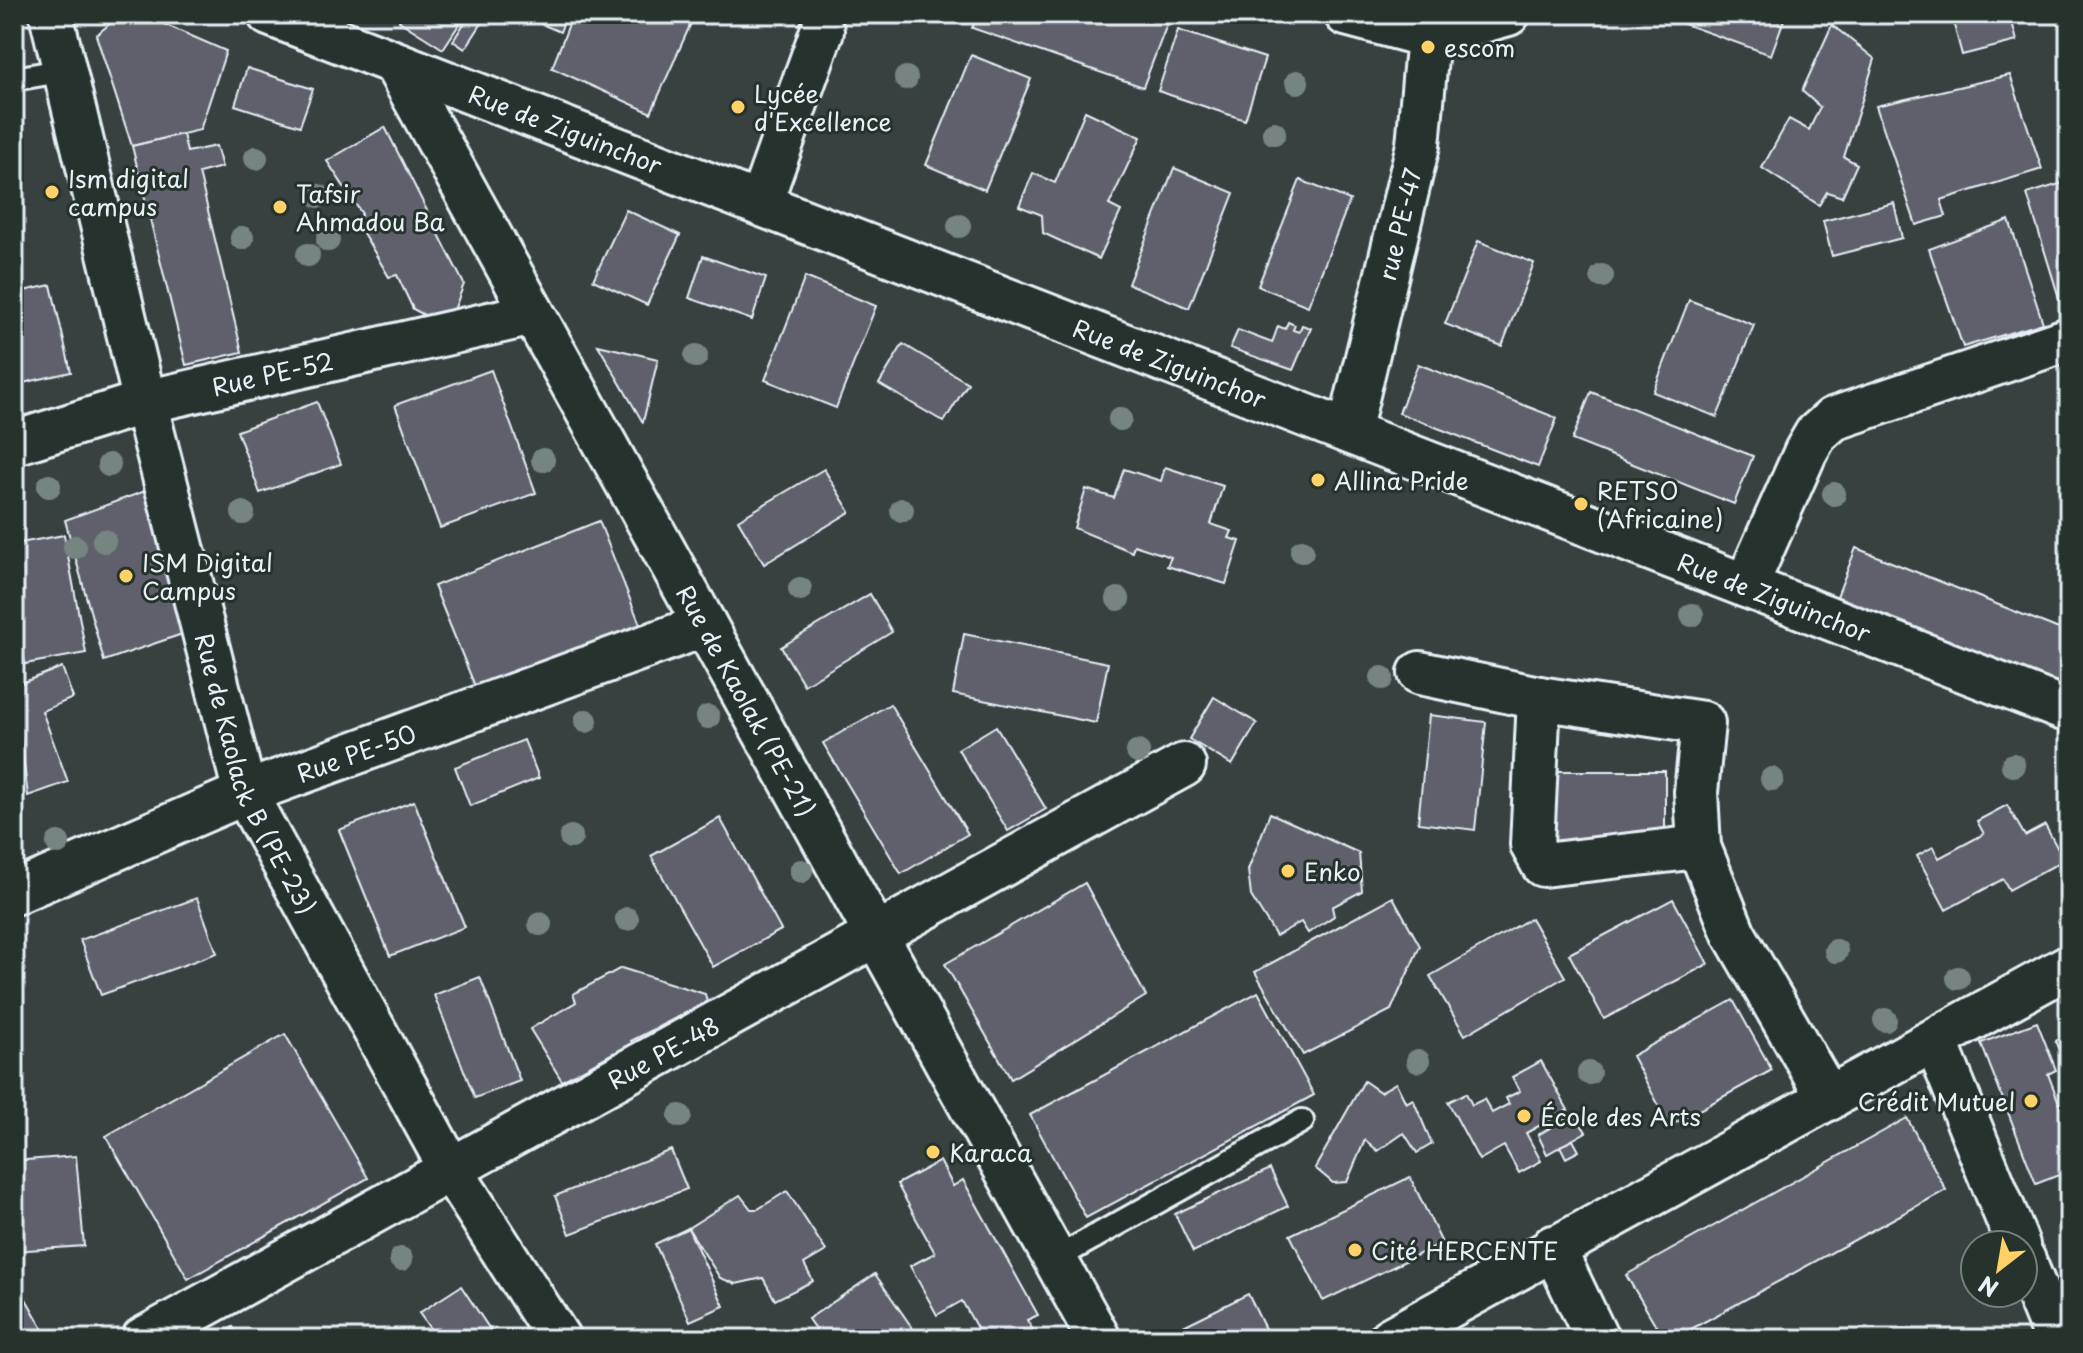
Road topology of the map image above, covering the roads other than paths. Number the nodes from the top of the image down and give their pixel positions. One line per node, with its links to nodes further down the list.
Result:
1 (51, 14): 8 (street, Rue de Kaolack B (PE-23))
2 (269, 14): 7 (street, Rue de Ziguinchor)
3 (1346, 14): 5 (street)
4 (1508, 14): 5 (street)
5 (1424, 25): 14 (street, rue PE-47)
6 (822, 31): 10 (street)
7 (395, 63): 10 (street, Rue de Ziguinchor); 11 (street, Rue de Kaolak (PE-21))
8 (66, 70): 9 (lane); 13 (street, Rue de Kaolack B (PE-23))
9 (14, 79)
10 (760, 204): 14 (street, Rue de Ziguinchor)
11 (533, 314): 13 (street, Rue PE-52); 17 (street, Rue de Kaolak (PE-21))
12 (2069, 339): 16 (street)
13 (145, 402): 15 (street, Rue PE-52); 22 (street, Rue de Kaolack B (PE-23))
14 (1349, 432): 16 (street, Rue de Ziguinchor)
15 (14, 443)
16 (1746, 586): 20 (street, Rue de Ziguinchor)
17 (705, 625): 22 (street, Rue PE-50); 25 (street, Rue de Kaolak (PE-21))
18 (1420, 673): 19 (street)
19 (1539, 698): 23 (street); 23 (street)
20 (2069, 711)
21 (1184, 765): 25 (street, Rue PE-48)
22 (245, 793): 24 (street, Rue PE-50); 30 (street, Rue de Kaolack B (PE-23))
23 (1699, 847): 28 (street)
24 (14, 893)
25 (876, 935): 30 (street, Rue PE-48); 33 (street, Rue de Kaolak (PE-21))
26 (2069, 966): 27 (street)
27 (1935, 1040): 28 (street); 31 (street)
28 (1829, 1099): 32 (street)
29 (1302, 1121): 33 (lane)
30 (451, 1170): 35 (street, Rue PE-48); 36 (street, Rue de Kaolack B (PE-23))
31 (2012, 1229)
32 (1553, 1247): 38 (street); 39 (street)
33 (1055, 1259): 37 (street, Rue de Kaolak (PE-21))
34 (2039, 1297): 40 (street)
35 (143, 1339)
36 (559, 1339)
37 (1099, 1339)
38 (1390, 1339)
39 (1597, 1339)
40 (2056, 1339)

